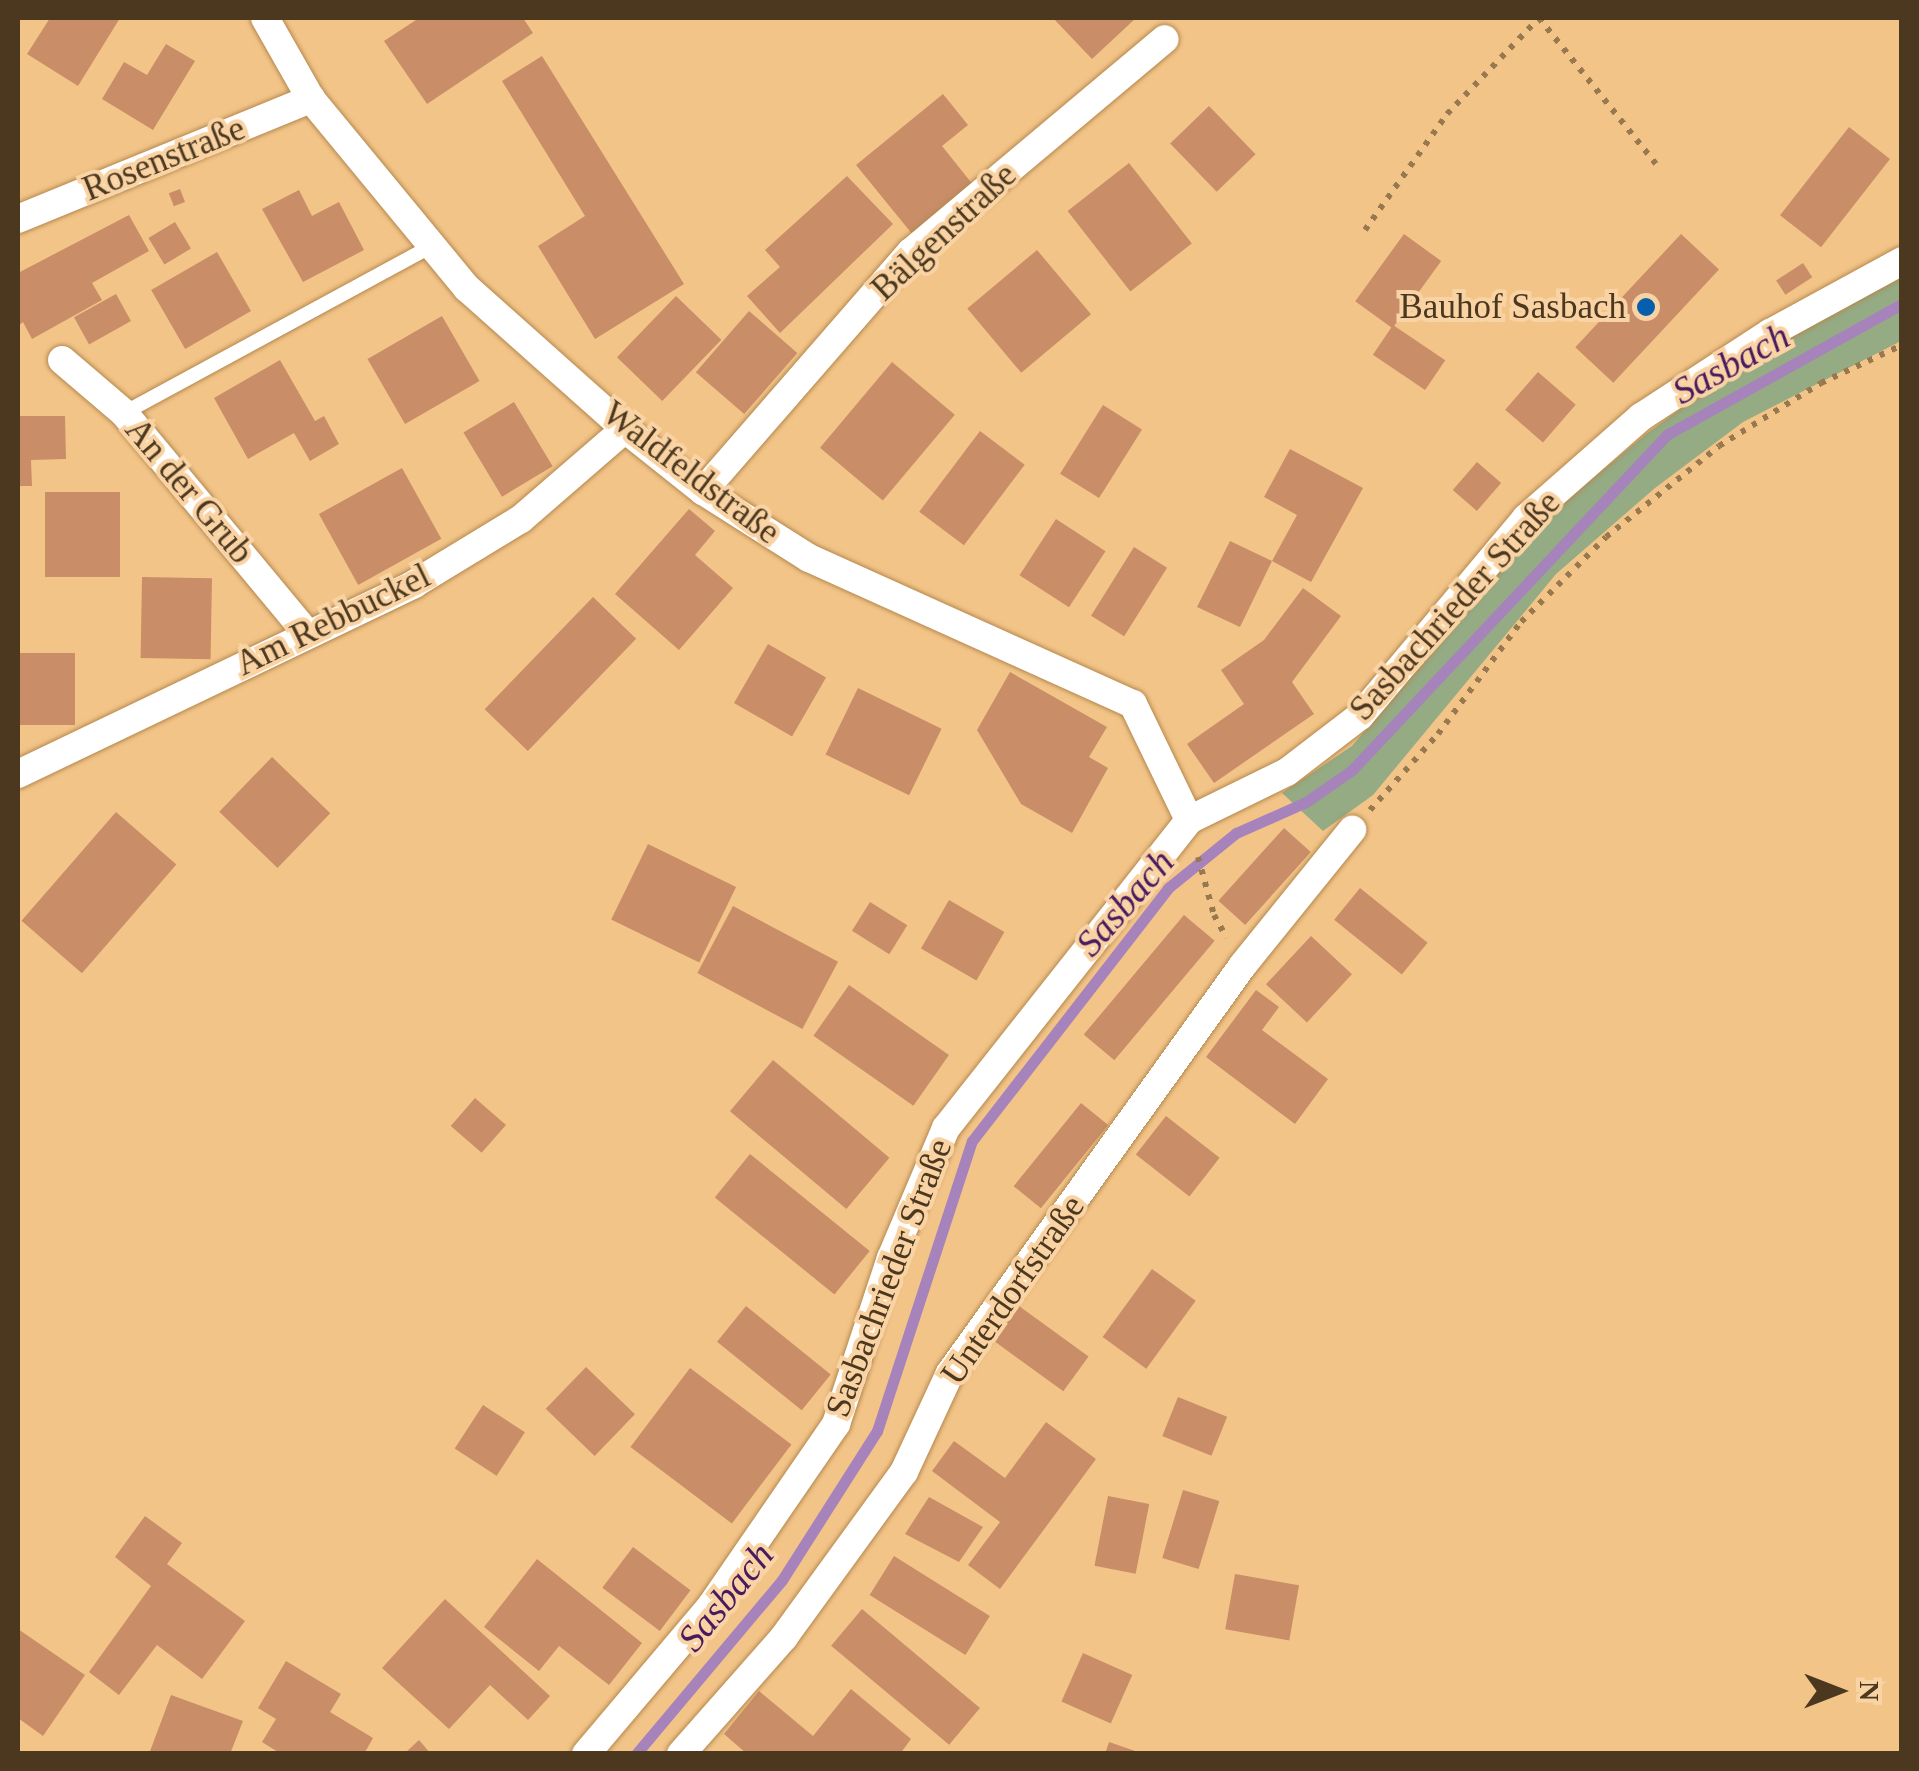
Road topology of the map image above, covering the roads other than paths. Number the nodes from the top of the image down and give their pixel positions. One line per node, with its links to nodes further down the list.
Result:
1 (265, 18): 3 (street, Waldfeldstraße)
2 (1166, 39): 10 (street, Bälgenstraße)
3 (310, 98): 4 (street, Rosenstraße); 5 (street, Waldfeldstraße)
4 (18, 219)
5 (432, 246): 8 (lane); 9 (street, Waldfeldstraße)
6 (1902, 261): 14 (street, Sasbachrieder Straße)
7 (62, 360): 8 (street, An der Grub)
8 (124, 412): 11 (street, An der Grub)
9 (624, 429): 10 (street, Waldfeldstraße); 11 (street, Am Rebbuckel)
10 (703, 491): 14 (street, Waldfeldstraße)
11 (306, 632): 12 (street, Am Rebbuckel)
12 (18, 774)
13 (1352, 830): 16 (street, Unterdorfstraße)
14 (1192, 834): 15 (street, Sasbachrieder Straße)
15 (586, 1754)
16 (681, 1754)

